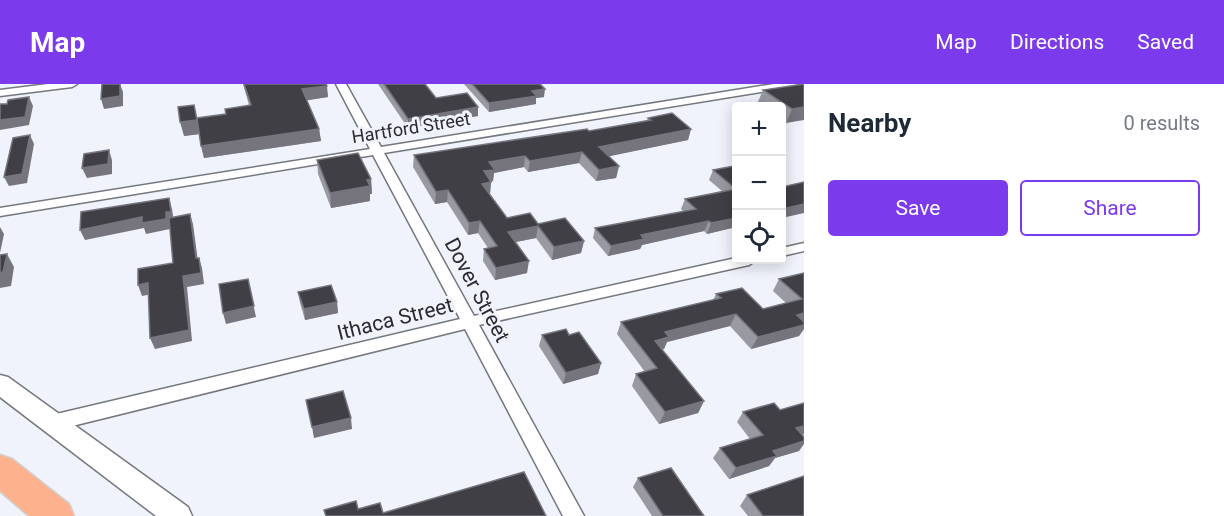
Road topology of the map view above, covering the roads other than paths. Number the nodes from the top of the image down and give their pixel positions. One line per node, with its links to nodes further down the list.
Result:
1 (72, 84): 4 (street)
2 (341, 84): 5 (street, Dover Street)
3 (792, 84): 5 (street, Hartford Street)
4 (0, 93)
5 (377, 151): 6 (street, Hartford Street); 10 (street, Dover Street)
6 (0, 212)
7 (804, 247): 8 (street)
8 (786, 251)
9 (732, 264): 10 (street, Ithaca Street)
10 (470, 322): 12 (street, Ithaca Street); 16 (street, Dover Street)
11 (0, 384): 12 (main road)
12 (52, 423): 15 (main road)
13 (0, 470): 14 (highway)
14 (56, 516)
15 (178, 516)
16 (574, 516)

